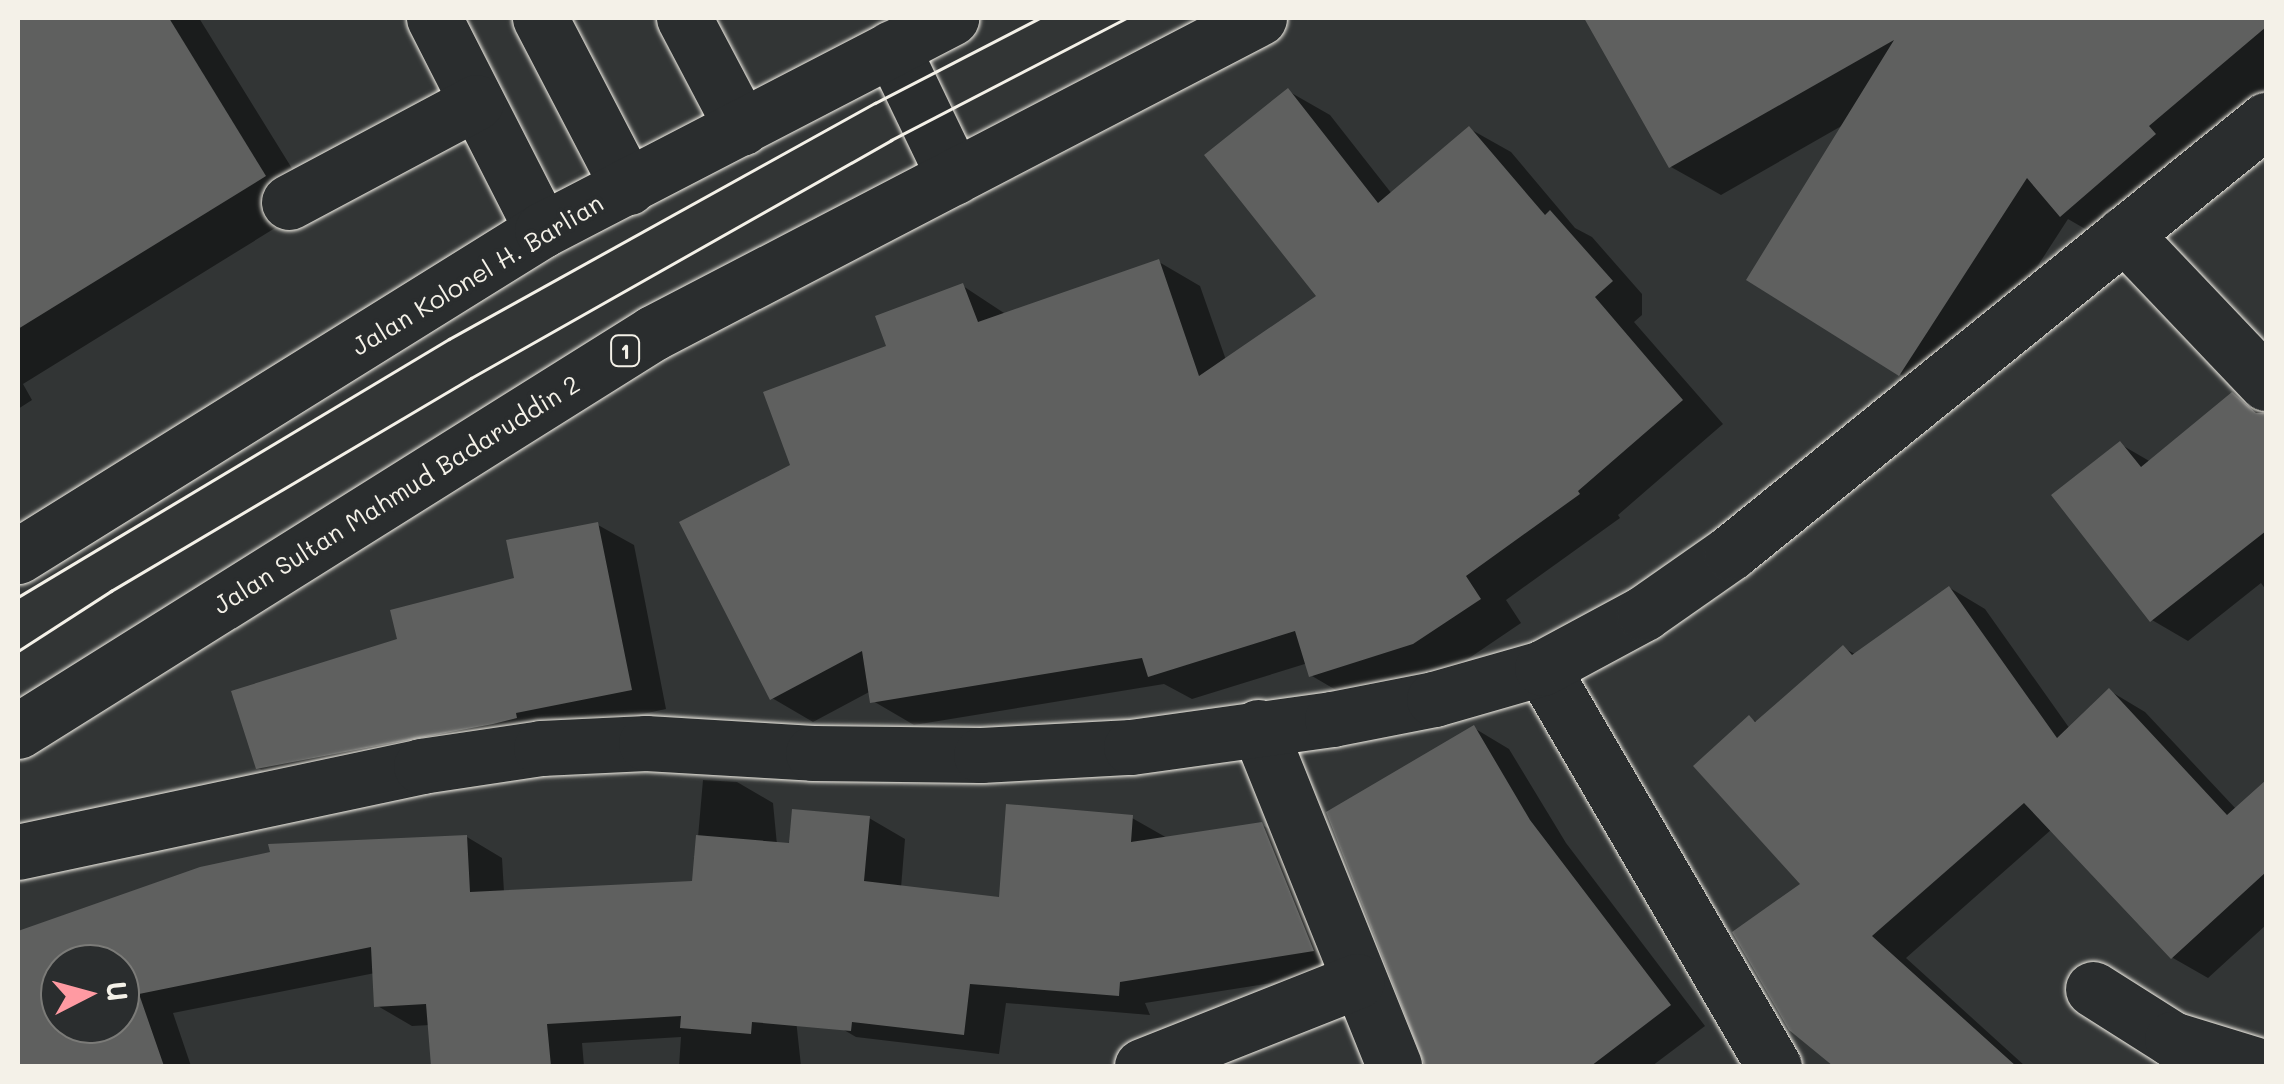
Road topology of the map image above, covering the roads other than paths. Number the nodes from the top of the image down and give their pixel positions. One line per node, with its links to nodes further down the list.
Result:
1 (434, 18): 7 (main road)
2 (540, 18): 11 (main road)
3 (684, 18): 9 (main road)
4 (951, 18): 6 (main road, Jalan Kolonel H. Barlian)
5 (1259, 18): 10 (main road, Jalan Sultan Mahmud Badaruddin 2 / 1)
6 (892, 48): 9 (main road, Jalan Kolonel H. Barlian); 10 (main road)
7 (476, 102): 12 (main road); 13 (main road)
8 (2266, 120): 14 (main road)
9 (742, 128): 11 (main road, Jalan Kolonel H. Barlian)
10 (954, 177): 19 (main road, Jalan Sultan Mahmud Badaruddin 2 / 1)
11 (628, 187): 13 (main road, Jalan Kolonel H. Barlian)
12 (289, 202)
13 (542, 230): 16 (main road, Jalan Kolonel H. Barlian)
14 (2124, 234): 15 (main road); 17 (main road)
15 (2266, 383)
16 (18, 556)
17 (1542, 668): 18 (main road); 25 (main road)
18 (1258, 727): 20 (main road); 21 (main road)
19 (18, 731)
20 (18, 852)
21 (1357, 981): 23 (main road); 24 (main road)
22 (2093, 988): 26 (main road)
23 (1142, 1066)
24 (1394, 1066)
25 (1774, 1066)
26 (2260, 1066)

